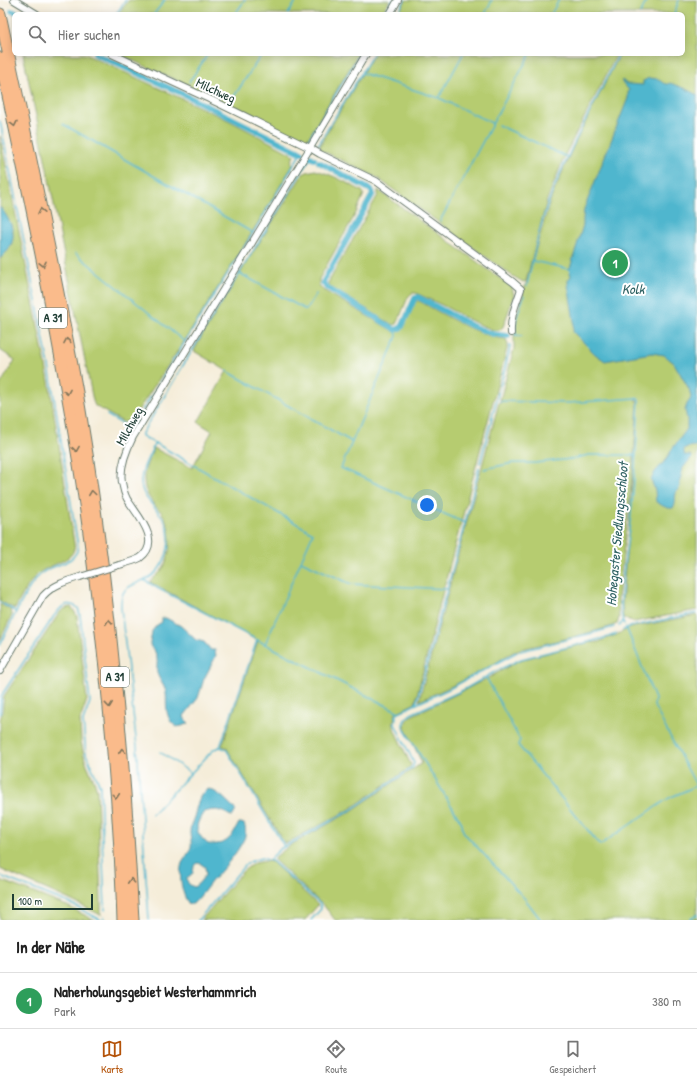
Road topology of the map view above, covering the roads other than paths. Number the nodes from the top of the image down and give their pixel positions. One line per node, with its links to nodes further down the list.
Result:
1 (14, 0): 3 (street)
2 (398, 0): 4 (street)
3 (34, 12)
4 (391, 12)
5 (0, 14): 13 (highway, A 31, one-way to 5)
6 (116, 56): 9 (street, Milchweg)
7 (365, 56): 9 (street, Milchweg)
8 (0, 58): 12 (highway, A 31, one-way to 12)
9 (310, 148): 10 (street); 11 (street, Milchweg, bridge)
10 (511, 333)
11 (0, 671)
12 (123, 920)
13 (133, 920)

